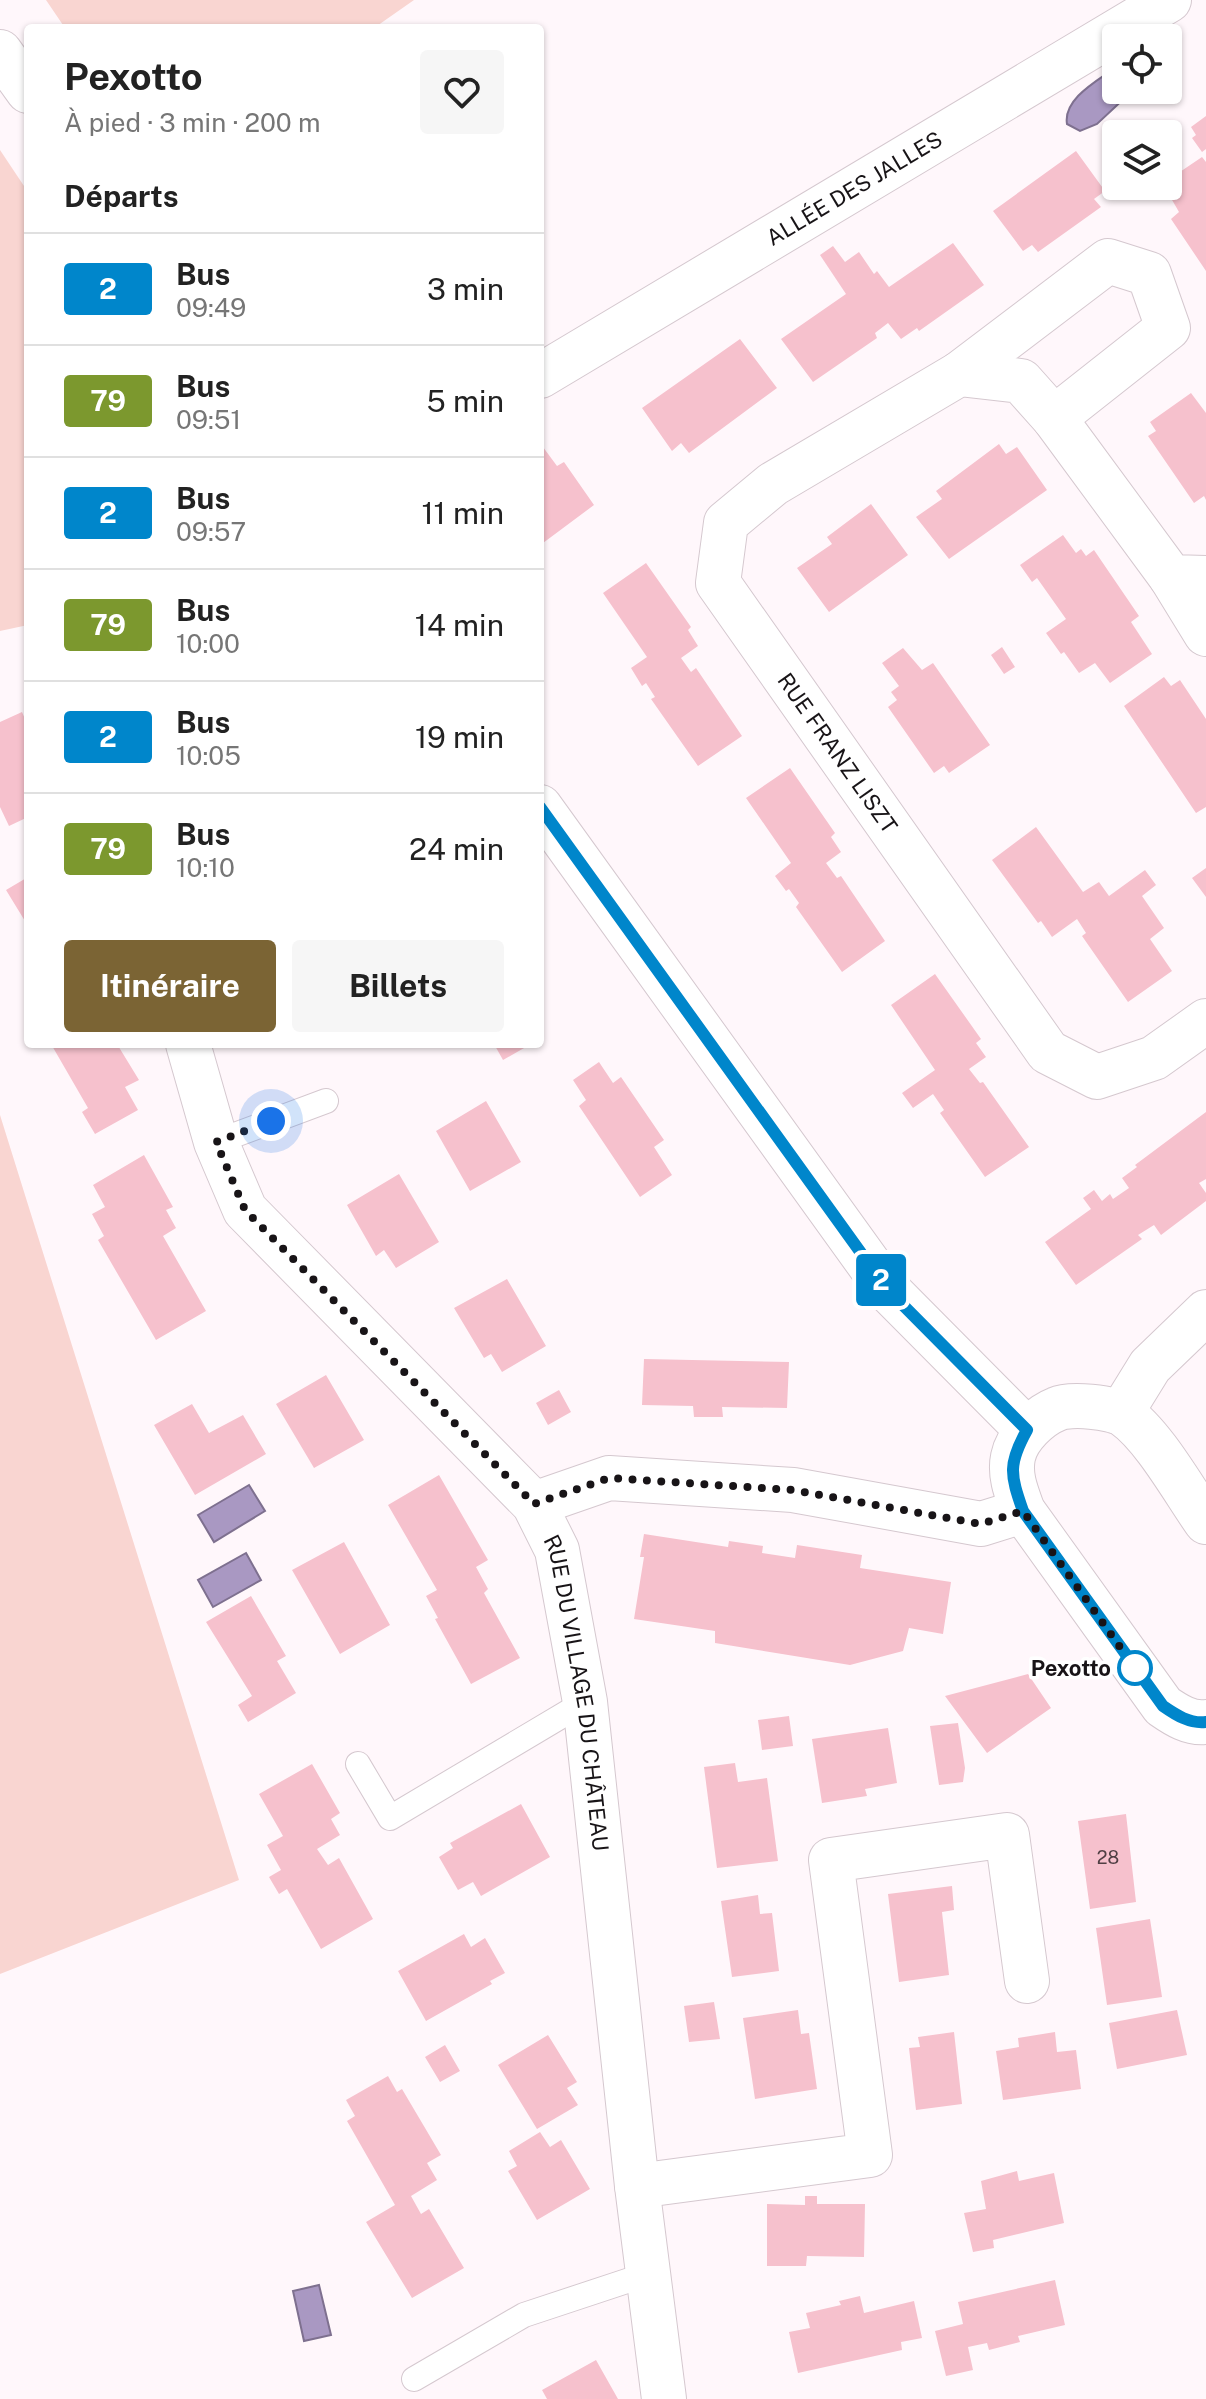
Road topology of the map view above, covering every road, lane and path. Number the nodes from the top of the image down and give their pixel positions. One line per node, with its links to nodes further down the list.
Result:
1 (1169, 0): 4 (street, ALLÉE DES JALLES)
2 (0, 52): 3 (street)
3 (24, 85)
4 (544, 374)
5 (959, 374): 6 (street); 6 (street, RUE FRANZ LISZT); 10 (street, RUE FRANZ LISZT)
6 (1054, 418): 7 (street)
7 (1188, 578): 8 (street)
8 (1206, 634)
9 (544, 813): 16 (street)
10 (1206, 1021)
11 (189, 1048): 13 (street, RUE DU VILLAGE DU CHÂTEAU)
12 (326, 1101): 13 (lane)
13 (216, 1142): 17 (street, RUE DU VILLAGE DU CHÂTEAU)
14 (1206, 1312): 15 (street)
15 (1121, 1413): 16 (street); 19 (street)
16 (1027, 1430): 18 (street)
17 (534, 1504): 18 (street); 20 (street, RUE DU VILLAGE DU CHÂTEAU)
18 (1023, 1511): 21 (street)
19 (1206, 1522)
20 (585, 1702): 22 (lane); 24 (street, RUE DU VILLAGE DU CHÂTEAU)
21 (1206, 1722)
22 (358, 1764)
23 (1027, 1981): 24 (street)
24 (637, 2186): 25 (street, RUE DU VILLAGE DU CHÂTEAU)
25 (648, 2274): 26 (lane); 27 (street, RUE DU VILLAGE DU CHÂTEAU)
26 (414, 2379)
27 (664, 2399)

